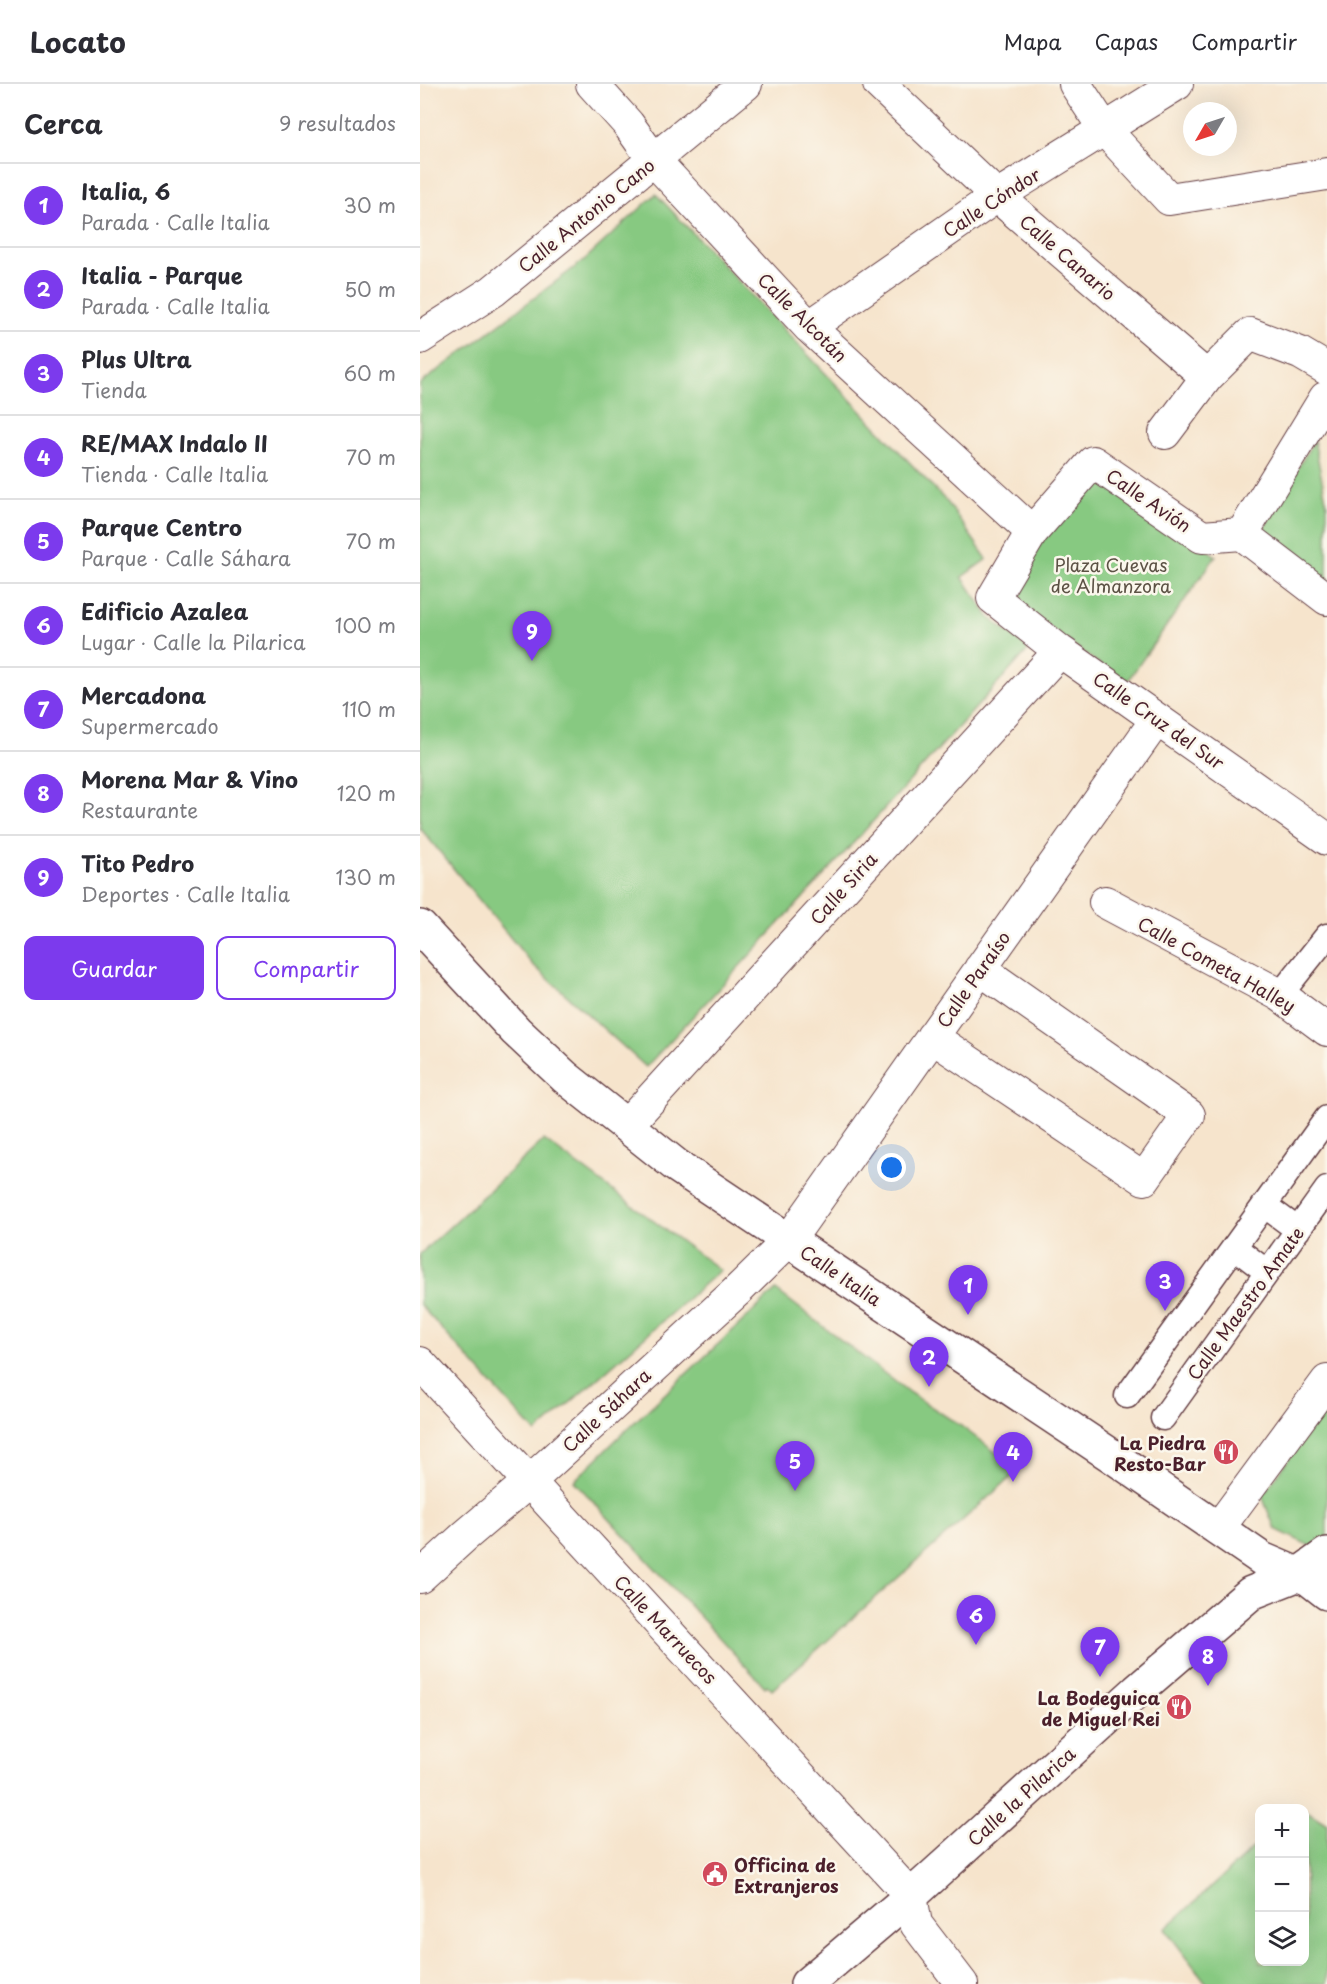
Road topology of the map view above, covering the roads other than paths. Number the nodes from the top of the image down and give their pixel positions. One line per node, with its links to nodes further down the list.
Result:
1 (592, 84): 7 (street, Calle Alcotán)
2 (746, 84): 7 (street, Calle Antonio Cano)
3 (879, 84): 9 (street, Calle Canario)
4 (1075, 84): 6 (street)
5 (1177, 84): 6 (street, Calle Cóndor)
6 (1105, 130): 8 (street); 9 (street, Calle Cóndor)
7 (653, 159): 10 (street, Calle Alcotán); 11 (street, Calle Antonio Cano)
8 (1327, 174)
9 (998, 196): 10 (street, Calle Cóndor); 13 (street, Calle Canario)
10 (809, 327): 16 (street, Calle Alcotán)
11 (420, 338)
12 (1313, 347): 13 (street); 14 (street)
13 (1207, 377): 15 (street)
14 (1327, 387): 17 (street)
15 (1165, 433)
16 (1032, 532): 17 (street, Calle Avión); 19 (street, Calle Cruz del Sur)
17 (1242, 534): 18 (street)
18 (1327, 599)
19 (1060, 651): 20 (street, Calle Cruz del Sur); 30 (street, Calle Siria)
20 (1157, 719): 21 (street, Calle Cruz del Sur); 25 (street, Calle Paraíso)
21 (1327, 839)
22 (1105, 902): 26 (street, Calle Cometa Halley)
23 (420, 927): 30 (street, Calle Italia)
24 (1327, 936): 26 (street)
25 (980, 969): 28 (street, Calle Paraíso); 28 (street)
26 (1280, 995): 27 (street, Calle Cometa Halley)
27 (1327, 1030)
28 (932, 1037): 34 (street, Calle Paraíso)
29 (1327, 1118): 32 (street)
30 (626, 1126): 34 (street, Calle Italia)
31 (1327, 1189): 33 (street, Calle Maestro Amate)
32 (1264, 1205): 33 (street); 35 (street)
33 (1298, 1230): 36 (street, Calle Maestro Amate)
34 (789, 1240): 41 (street, Calle Sáhara); 42 (street, Calle Italia)
35 (1234, 1247): 36 (street); 39 (street)
36 (1267, 1272): 40 (street, Calle Maestro Amate)
37 (420, 1363): 41 (street, Calle Marruecos)
38 (1327, 1381): 42 (street)
39 (1127, 1396)
40 (1163, 1418)
41 (530, 1481): 45 (street, Calle Sáhara); 47 (street, Calle Marruecos)
42 (1218, 1529): 44 (street, Calle Italia)
43 (1327, 1554): 44 (street, Calle la Pilarica)
44 (1299, 1575): 46 (street, Calle Italia); 47 (street, Calle la Pilarica)
45 (420, 1577)
46 (1327, 1593)
47 (911, 1896): 48 (street, Calle la Pilarica); 49 (street)
48 (807, 1984)
49 (962, 1984)

